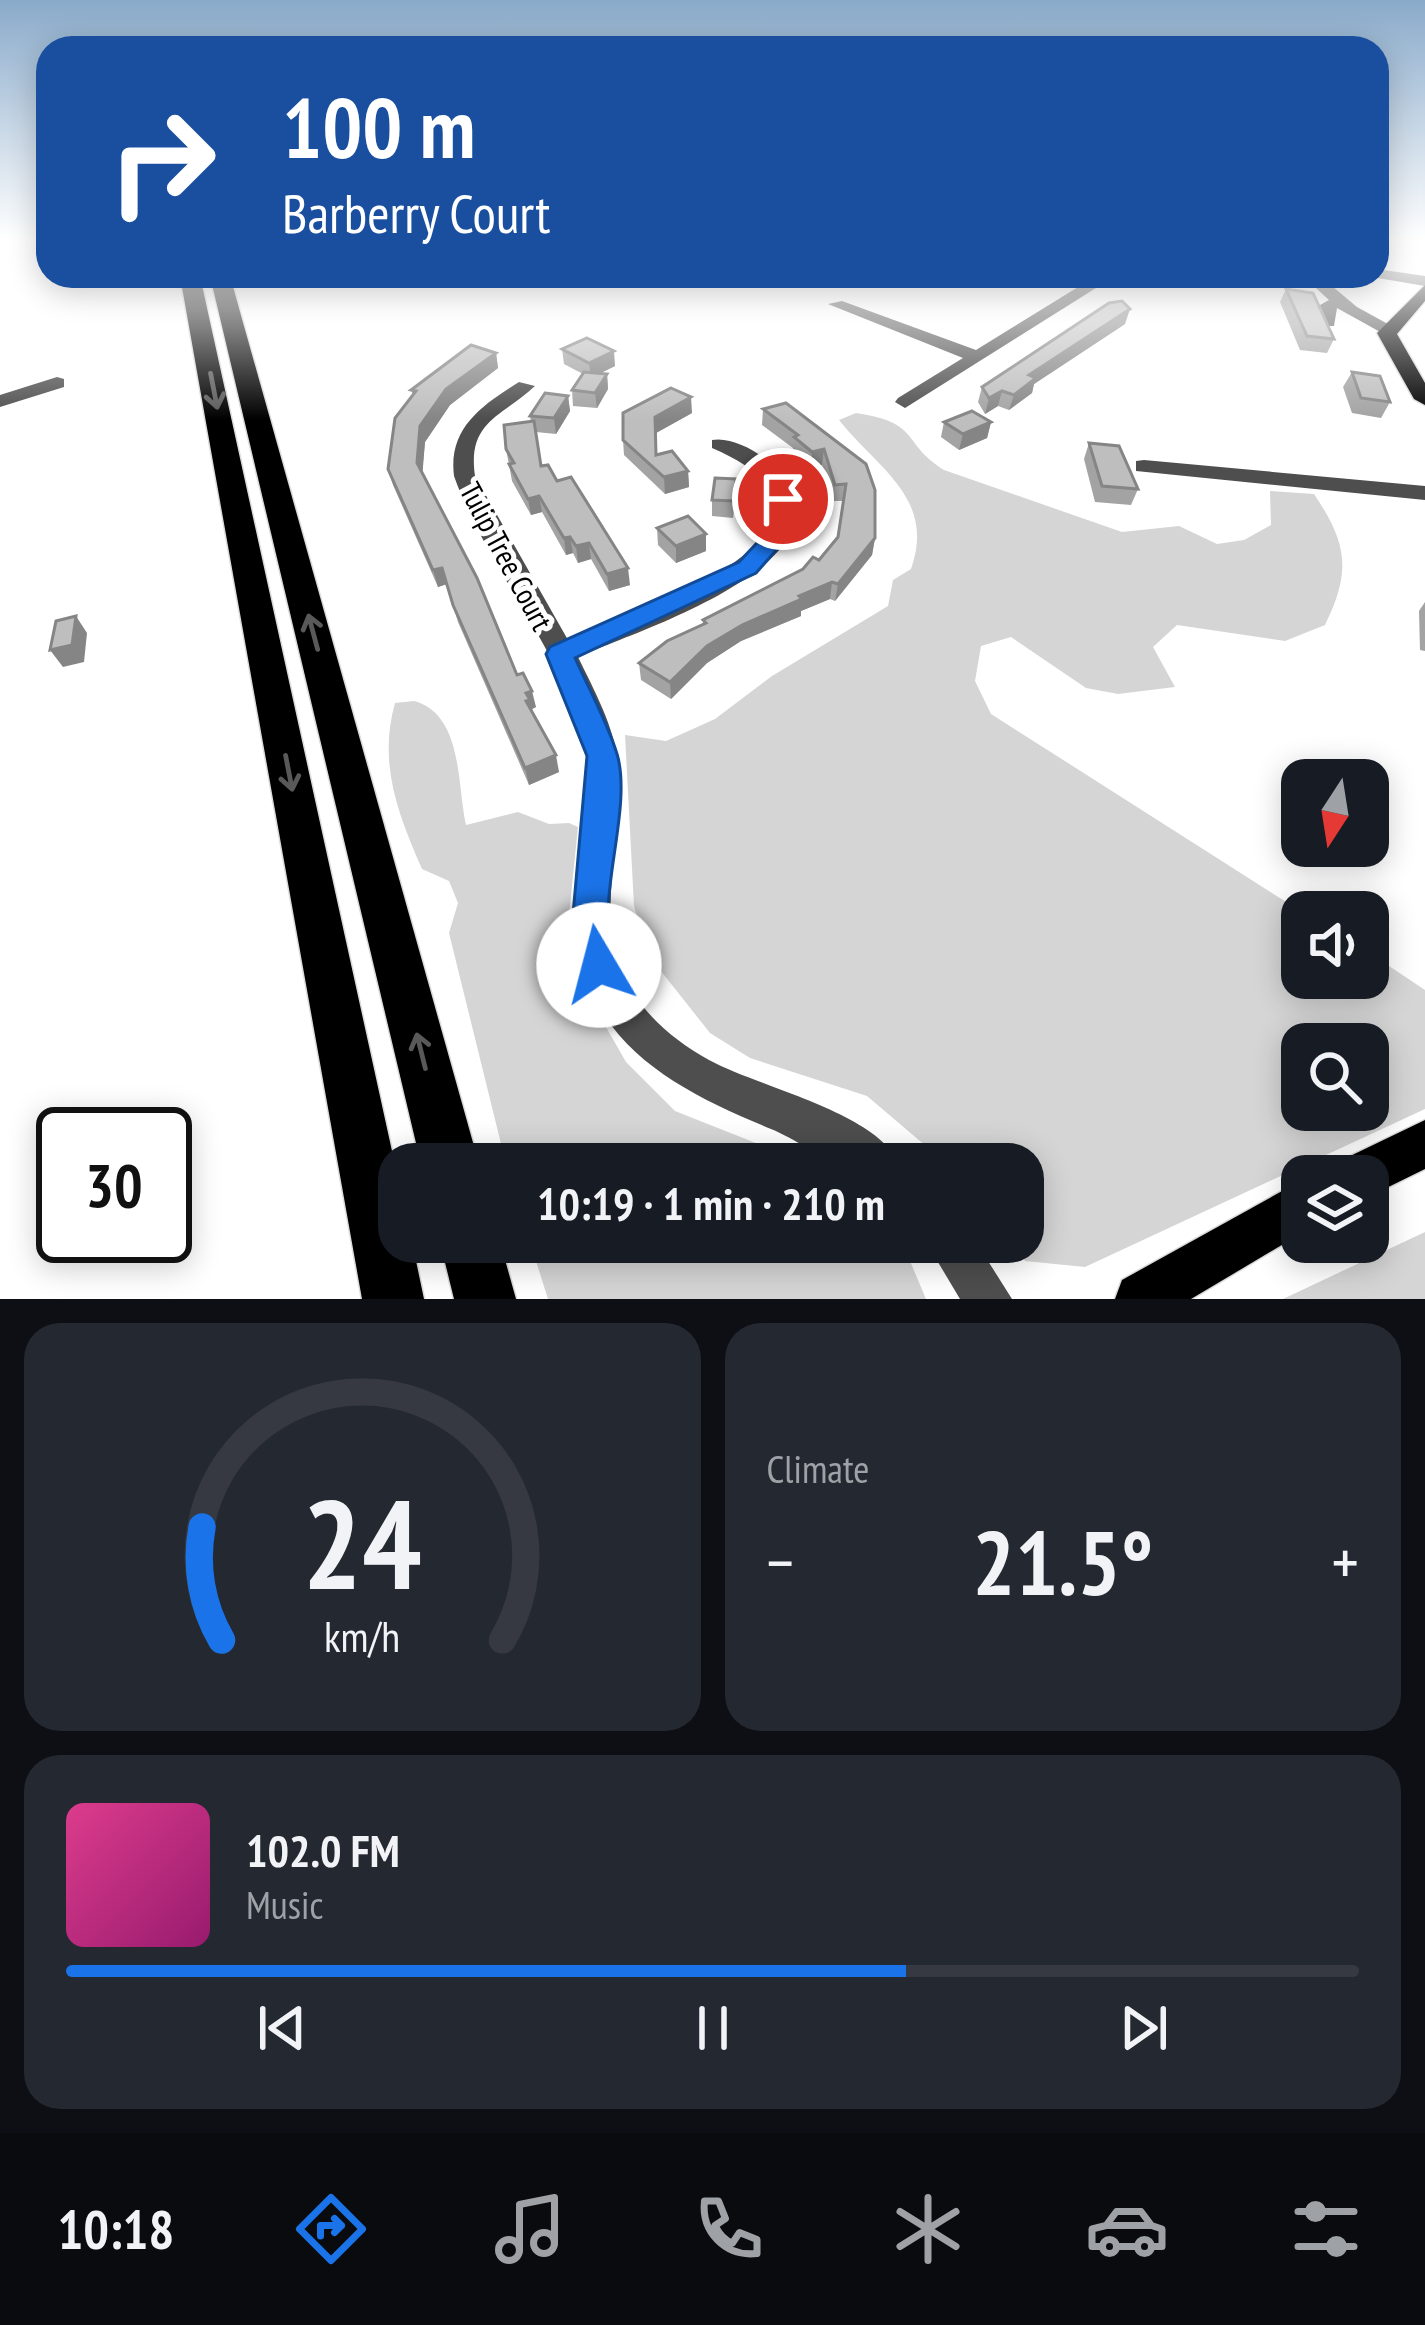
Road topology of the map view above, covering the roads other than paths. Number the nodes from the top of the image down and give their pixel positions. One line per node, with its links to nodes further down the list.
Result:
1 (195, 299): 27 (highway, one-way to 27)
2 (226, 299): 20 (highway, one-way to 2)
3 (1070, 299): 10 (street)
4 (1336, 299): 6 (street)
5 (1414, 299): 9 (main road)
6 (1340, 302): 8 (street); 9 (street)
7 (836, 304): 10 (street)
8 (1328, 322)
9 (1388, 329): 13 (main road)
10 (976, 357): 15 (street)
11 (57, 383): 14 (street)
12 (526, 386): 19 (street, Tulip Tree Court)
13 (1425, 399)
14 (0, 401)
15 (905, 402)
16 (719, 444): 19 (street)
17 (1144, 466): 18 (street)
18 (1425, 493)
19 (560, 654): 21 (street, Tulip Tree Court)
20 (445, 1143)
21 (845, 1143)
22 (1425, 1144): 23 (main road)
23 (1389, 1162)
24 (1281, 1216): 30 (main road)
25 (476, 1263): 28 (highway)
26 (963, 1263): 29 (street)
27 (394, 1299)
28 (485, 1299)
29 (988, 1299)
30 (1142, 1299)

